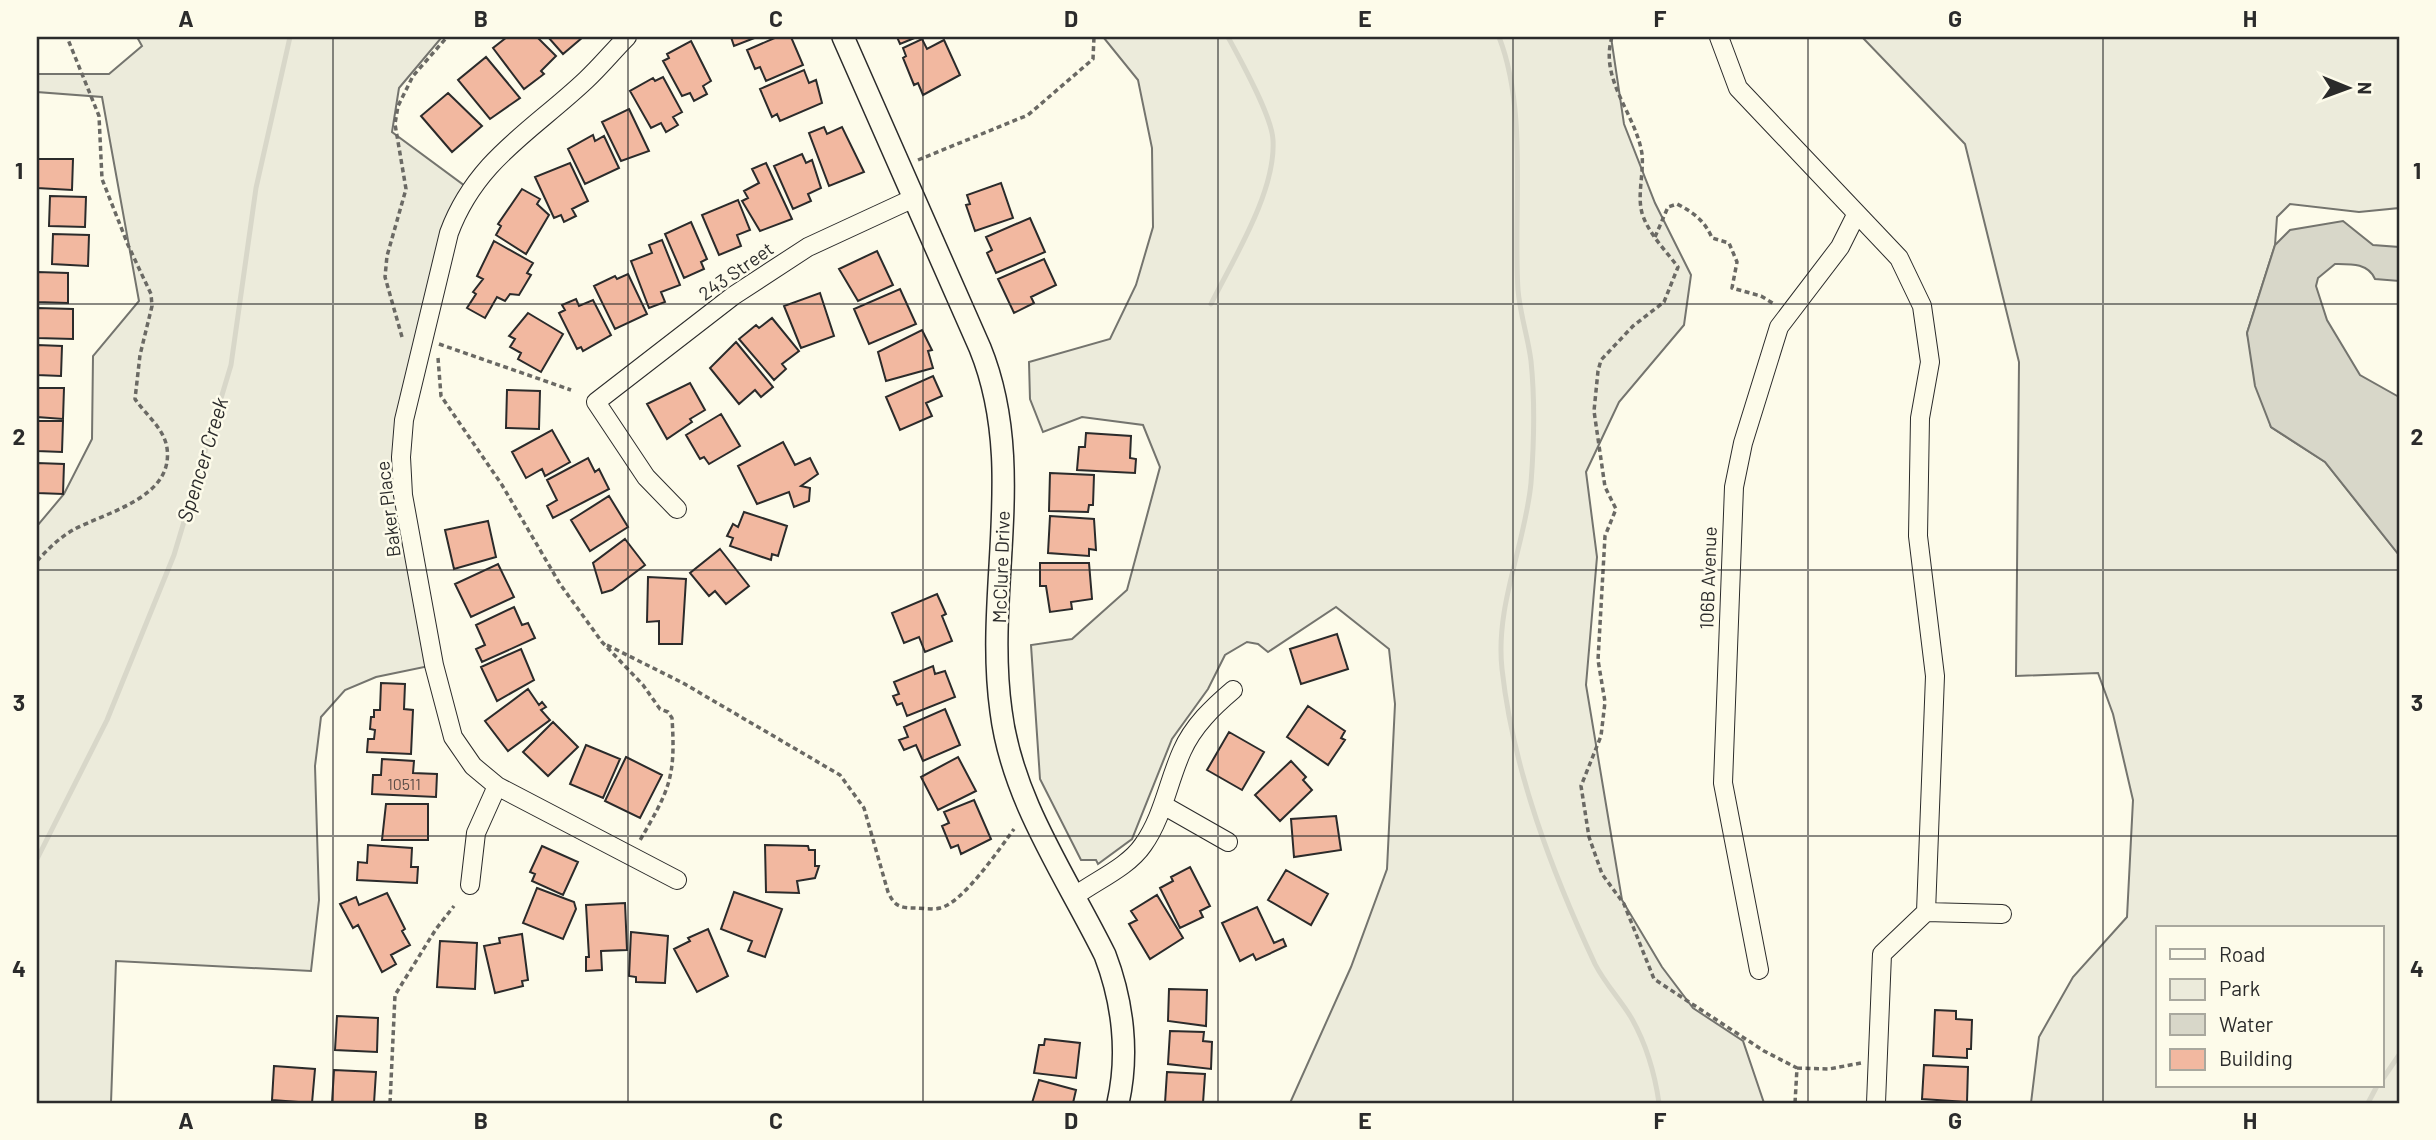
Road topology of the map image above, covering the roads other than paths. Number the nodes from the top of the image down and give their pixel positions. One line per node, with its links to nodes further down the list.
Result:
1 (627, 37): 8 (street, Baker Place)
2 (843, 37): 4 (street, McClure Drive)
3 (1720, 37): 5 (street)
4 (914, 198): 6 (street, 243 Street); 13 (street, McClure Drive)
5 (1856, 215): 14 (street); 16 (street, 106B Avenue)
6 (677, 509)
7 (1233, 690): 9 (street)
8 (497, 786): 11 (street, Baker Place); 12 (street)
9 (1163, 804): 10 (street); 13 (street)
10 (1228, 842)
11 (677, 880)
12 (470, 885)
13 (1075, 896): 17 (street, McClure Drive)
14 (1926, 912): 15 (street); 18 (street)
15 (2002, 914)
16 (1759, 970)
17 (1118, 1103)
18 (1876, 1103)

